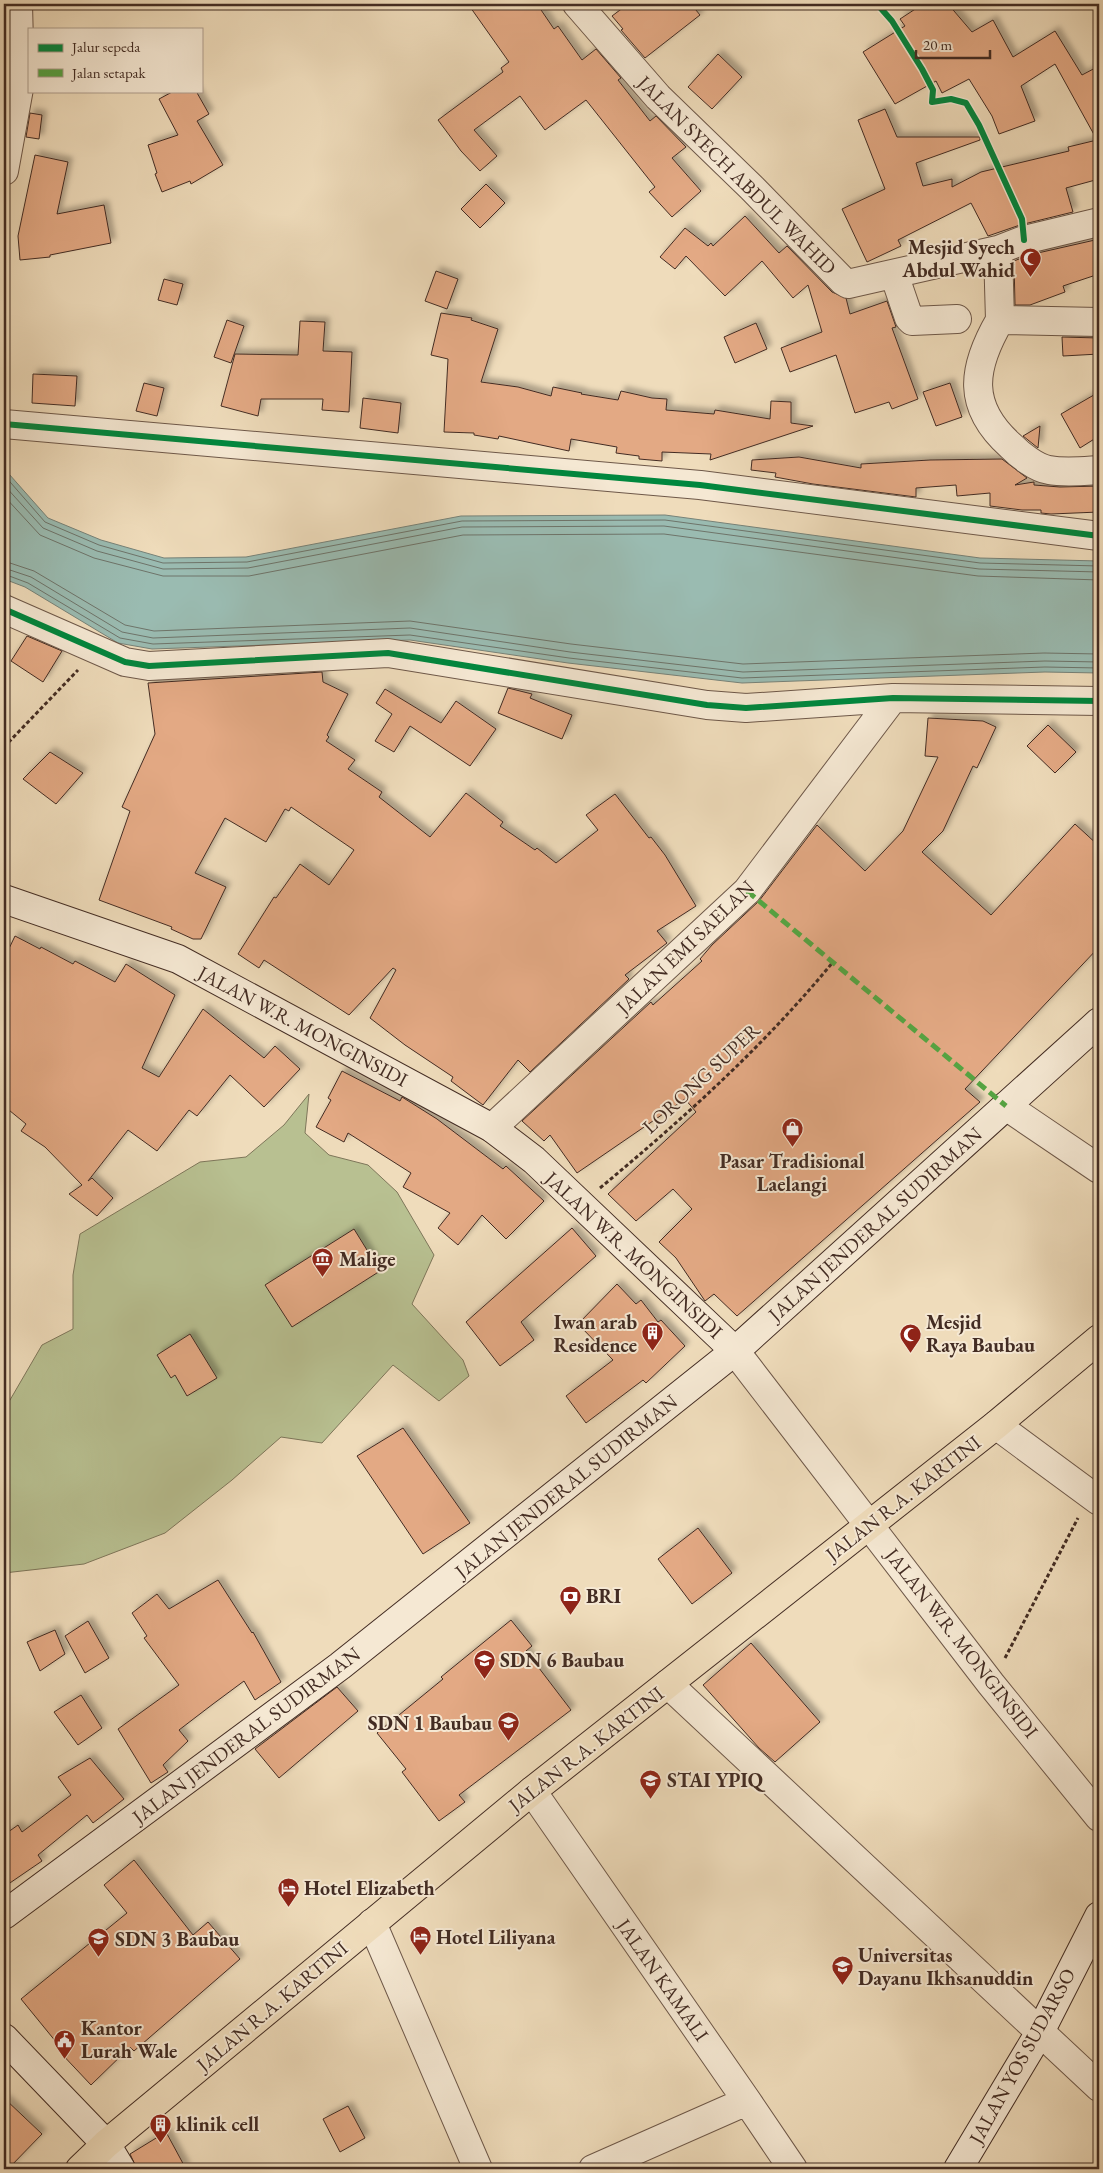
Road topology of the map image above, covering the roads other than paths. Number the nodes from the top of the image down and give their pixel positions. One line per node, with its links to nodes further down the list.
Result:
1 (18, 4): 3 (street)
2 (585, 7): 6 (street, JALAN SYECH ABDUL WAHID)
3 (4, 171)
4 (1099, 222): 5 (street, JALAN SYECH ABDUL WAHID)
5 (998, 250): 6 (street, JALAN SYECH ABDUL WAHID); 8 (street)
6 (894, 274): 7 (street)
7 (957, 319)
8 (1000, 320): 9 (street); 11 (street)
9 (1099, 322)
10 (4, 424): 12 (street)
11 (1099, 470)
12 (1099, 536)
13 (4, 609): 14 (street)
14 (893, 698): 15 (street); 19 (street, JALAN EMI SAELAN)
15 (1099, 701)
16 (4, 899): 19 (street, JALAN W.R. MONGINSIDI)
17 (1099, 1022): 18 (street, JALAN JENDERAL SUDIRMAN)
18 (1006, 1106): 20 (street); 22 (street, JALAN JENDERAL SUDIRMAN)
19 (492, 1128): 22 (street, JALAN W.R. MONGINSIDI)
20 (1099, 1169)
21 (1099, 1339): 23 (highway, JALAN R.A. KARTINI)
22 (735, 1351): 25 (street, JALAN W.R. MONGINSIDI); 29 (street, JALAN JENDERAL SUDIRMAN)
23 (996, 1425): 24 (street); 25 (highway, JALAN R.A. KARTINI)
24 (1095, 1498)
25 (870, 1524): 26 (highway, JALAN R.A. KARTINI); 28 (street, JALAN W.R. MONGINSIDI)
26 (668, 1684): 27 (highway, JALAN R.A. KARTINI); 32 (street)
27 (532, 1791): 31 (highway, JALAN R.A. KARTINI); 35 (street, JALAN KAMALI)
28 (1099, 1817)
29 (4, 1915)
30 (1099, 1916): 32 (street, JALAN YOS SUDARSO)
31 (372, 1923): 36 (highway, JALAN R.A. KARTINI); 39 (street)
32 (1040, 2032): 34 (street); 42 (street, JALAN YOS SUDARSO)
33 (4, 2038): 36 (street)
34 (1099, 2087)
35 (747, 2101): 40 (street); 41 (street, JALAN KAMALI)
36 (106, 2144): 37 (highway, JALAN R.A. KARTINI); 38 (street)
37 (80, 2169)
38 (121, 2169)
39 (478, 2169)
40 (593, 2169)
41 (793, 2169)
42 (958, 2169)

